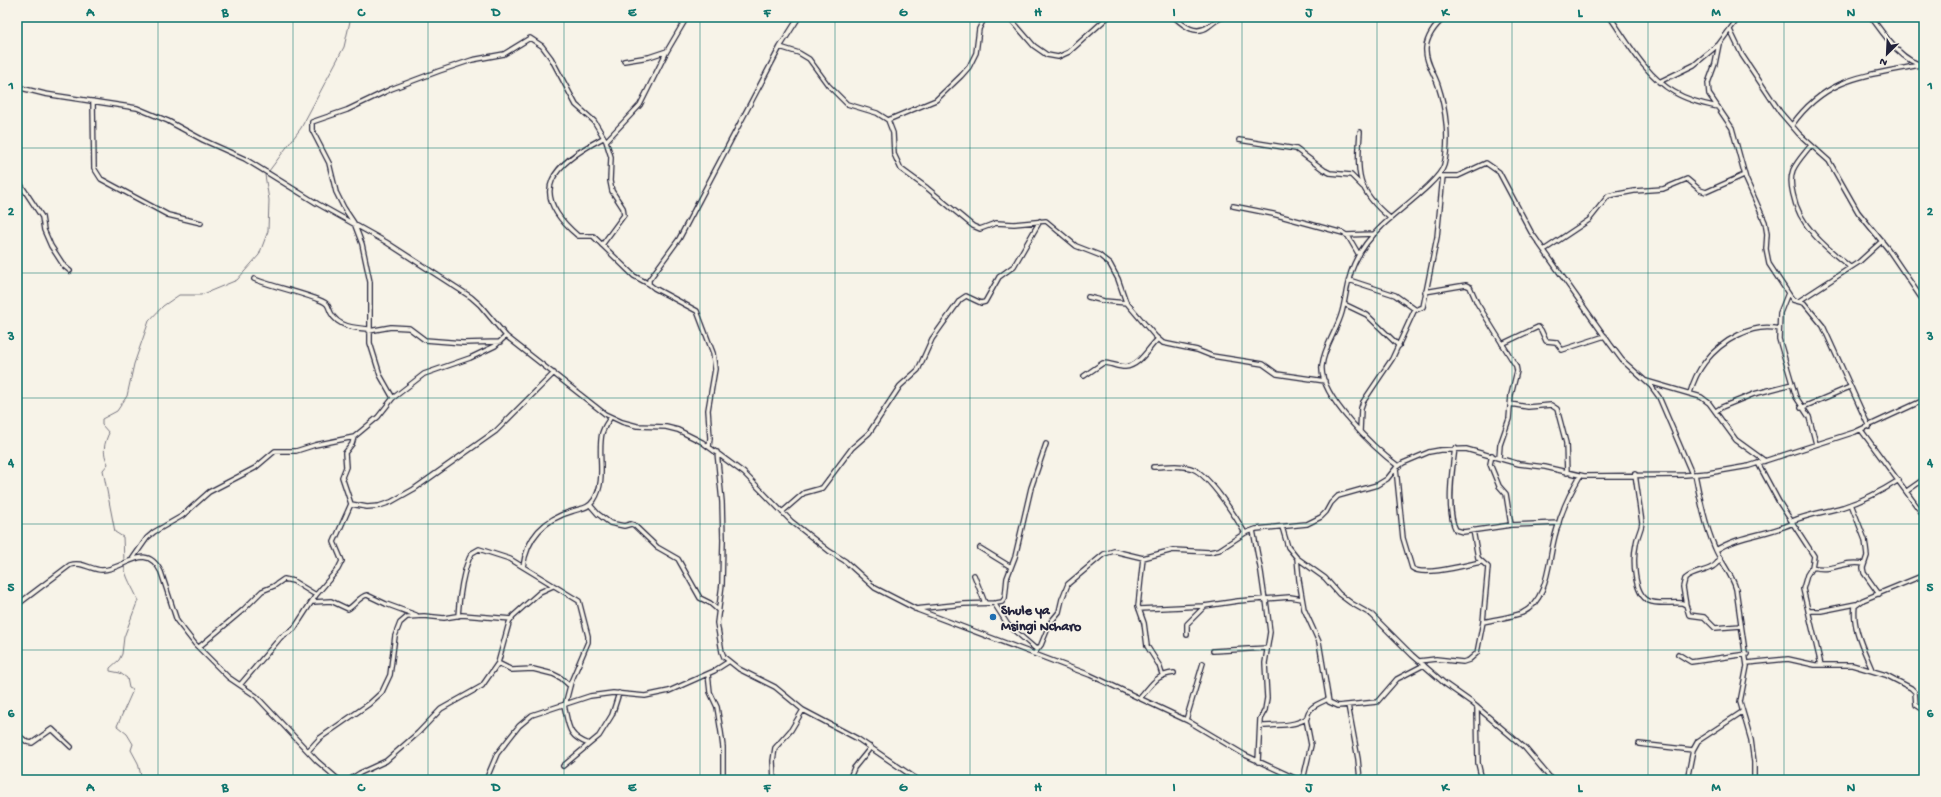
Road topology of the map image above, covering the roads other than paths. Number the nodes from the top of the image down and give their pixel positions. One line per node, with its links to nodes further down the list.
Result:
1 (688, 17): 15 (street)
2 (799, 17): 14 (street)
3 (990, 17): 22 (street)
4 (1009, 17): 5 (street)
5 (1108, 17)
6 (1174, 17): 7 (street)
7 (1226, 17)
8 (1444, 17): 28 (street)
9 (1610, 17): 18 (street)
10 (1740, 17): 12 (street)
11 (1871, 17): 17 (street)
12 (1730, 30): 13 (street); 23 (street)
13 (1719, 44): 18 (street); 21 (street)
14 (780, 47): 22 (street); 47 (street)
15 (667, 51): 16 (street); 25 (street)
16 (624, 61)
17 (1922, 65): 23 (street)
18 (1659, 82): 21 (street)
19 (17, 87): 20 (street)
20 (93, 101): 35 (street); 36 (street)
21 (1719, 108): 29 (street)
22 (888, 120): 34 (street)
23 (1792, 125): 27 (street)
24 (1360, 132): 31 (street)
25 (605, 140): 36 (street); 40 (street); 40 (street)
26 (1239, 140): 31 (street)
27 (1811, 145): 39 (street); 43 (street)
28 (1441, 176): 33 (street); 41 (street); 48 (street)
29 (1744, 176): 41 (street); 49 (street)
30 (17, 179): 44 (street)
31 (1363, 187): 33 (street)
32 (1233, 206): 38 (street)
33 (1390, 218): 37 (street)
34 (1040, 221): 53 (street); 102 (street)
35 (201, 223)
36 (354, 223): 57 (street); 58 (street)
37 (1374, 234): 38 (street); 42 (street)
38 (1346, 235): 42 (street)
39 (1882, 241): 43 (street); 52 (street)
40 (602, 245): 47 (street)
41 (1544, 250): 59 (street)
42 (1359, 255): 46 (street)
43 (1850, 267): 51 (street)
44 (70, 271)
45 (254, 279): 57 (street)
46 (1349, 280): 54 (street); 55 (street)
47 (649, 284): 83 (street)
48 (1426, 292): 55 (street); 62 (street)
49 (1788, 293): 51 (street); 56 (street)
50 (1088, 297): 53 (street)
51 (1799, 301): 69 (street)
52 (1924, 302)
53 (1127, 303): 60 (street)
54 (1344, 304): 63 (street); 66 (street)
55 (1415, 309): 63 (street)
56 (1779, 329): 68 (street); 70 (street)
57 (369, 330): 61 (street); 71 (street)
58 (506, 336): 61 (street); 64 (street)
59 (1605, 336): 62 (street); 67 (street)
60 (1158, 339): 65 (street); 66 (street)
61 (500, 342): 71 (street)
62 (1502, 344): 73 (street)
63 (1398, 346): 79 (street)
64 (554, 373): 76 (street); 99 (street)
65 (1084, 376)
66 (1325, 381): 79 (street)
67 (1645, 381): 70 (street); 94 (street)
68 (1792, 384): 74 (street); 75 (street)
69 (1850, 387): 74 (street); 77 (street)
70 (1690, 393): 75 (street)
71 (393, 398): 80 (street)
72 (1924, 400): 77 (street)
73 (1510, 404): 87 (street); 92 (street)
74 (1801, 408): 82 (street)
75 (1716, 411): 88 (street)
76 (610, 417): 83 (street); 101 (street)
77 (1870, 427): 78 (street)
78 (1861, 430): 82 (street); 97 (street)
79 (1360, 431): 91 (street)
80 (354, 437): 99 (street); 113 (street)
81 (1046, 444): 120 (street)
82 (1816, 444): 88 (street)
83 (709, 447): 85 (street)
84 (1455, 448): 86 (street); 91 (street); 109 (street)
85 (717, 452): 102 (street); 138 (street)
86 (1492, 455): 87 (street); 106 (street)
87 (1499, 458): 92 (street)
88 (1766, 461): 89 (street)
89 (1758, 463): 94 (street); 104 (street)
90 (1153, 467): 110 (street)
91 (1397, 467): 107 (street); 117 (street)
92 (1567, 472): 95 (street)
93 (1635, 474): 94 (street); 95 (street); 133 (street)
94 (1693, 474): 112 (street)
95 (1580, 476): 105 (street)
96 (1924, 478): 98 (street)
97 (1899, 480): 98 (street); 100 (street)
98 (1907, 491): 103 (street)
99 (351, 504): 126 (street)
100 (1851, 504): 104 (street); 118 (street)
101 (590, 505): 119 (street); 138 (street)
102 (782, 512): 136 (street)
103 (1924, 516)
104 (1793, 522): 112 (street); 121 (street)
105 (1559, 523): 106 (street); 143 (street)
106 (1511, 525): 109 (street)
107 (1282, 527): 108 (street); 115 (street)
108 (1253, 530): 110 (street); 128 (street)
109 (1473, 530): 117 (street)
110 (1245, 533): 114 (street)
111 (980, 548): 120 (street)
112 (1716, 550): 116 (street)
113 (133, 558): 134 (street); 146 (street)
114 (1143, 558): 137 (street); 148 (street)
115 (1297, 558): 127 (street); 153 (street)
116 (1720, 558): 133 (street); 144 (street)
117 (1481, 562): 143 (street)
118 (1864, 564): 121 (street); 125 (street)
119 (523, 567): 124 (street); 141 (street)
120 (1011, 567): 131 (street)
121 (1812, 567): 139 (street)
122 (974, 575): 130 (street)
123 (1924, 575): 125 (street)
124 (553, 586): 142 (street); 165 (street)
125 (1879, 594): 132 (street)
126 (316, 595): 129 (street); 146 (street)
127 (1302, 599): 128 (street); 168 (street)
128 (1265, 600): 135 (street); 147 (street)
129 (313, 602): 140 (street); 164 (street)
130 (985, 603): 131 (street); 136 (street)
131 (994, 603): 148 (street)
132 (1856, 604): 139 (street); 160 (street)
133 (1686, 605): 144 (street)
134 (17, 606)
135 (1205, 606): 137 (street); 145 (street)
136 (915, 609): 150 (street)
137 (1139, 609): 163 (street)
138 (719, 611): 155 (street)
139 (1808, 611): 159 (street)
140 (419, 616): 141 (street); 184 (street)
141 (458, 616): 142 (street)
142 (512, 618): 154 (street)
143 (1483, 622): 153 (street)
144 (1741, 626): 152 (street)
145 (1187, 635)
146 (199, 647): 164 (street)
147 (1267, 648): 149 (street); 177 (street)
148 (1037, 650): 150 (street)
149 (1213, 651)
150 (1034, 654): 167 (street)
151 (1678, 654): 152 (street)
152 (1746, 654): 157 (street)
153 (1419, 661): 158 (street)
154 (498, 662): 165 (street); 188 (street)
155 (728, 662): 162 (street); 172 (street)
156 (1203, 663): 176 (street)
157 (1747, 663): 159 (street); 174 (street)
158 (1424, 665): 170 (street); 171 (street)
159 (1821, 665): 160 (street)
160 (1872, 670): 173 (street)
161 (1174, 673): 163 (street)
162 (708, 674): 166 (street); 190 (street)
163 (1162, 674): 167 (street)
164 (240, 685): 184 (street)
165 (570, 686): 169 (street)
166 (619, 693): 169 (street); 179 (street)
167 (1140, 698): 176 (street)
168 (1328, 700): 170 (street); 175 (street)
169 (565, 705): 179 (street); 189 (street)
170 (1348, 705): 196 (street)
171 (1477, 707): 197 (street); 198 (street)
172 (803, 710): 182 (street); 191 (street)
173 (1924, 710)
174 (1742, 712): 183 (street); 200 (street)
175 (1306, 719): 177 (street); 195 (street)
176 (1186, 720): 185 (street)
177 (1260, 726): 185 (street)
178 (17, 734): 181 (street)
179 (589, 744): 186 (street)
180 (1639, 744): 183 (street)
181 (71, 747)
182 (871, 747): 192 (street); 193 (street)
183 (1693, 750): 199 (street)
184 (308, 751): 187 (street)
185 (1258, 762): 194 (street)
186 (563, 766)
187 (339, 780)
188 (350, 780)
189 (486, 780)
190 (723, 780)
191 (774, 780)
192 (849, 780)
193 (918, 780)
194 (1299, 780)
195 (1303, 780)
196 (1360, 780)
197 (1482, 780)
198 (1552, 780)
199 (1687, 780)
200 (1754, 780)

